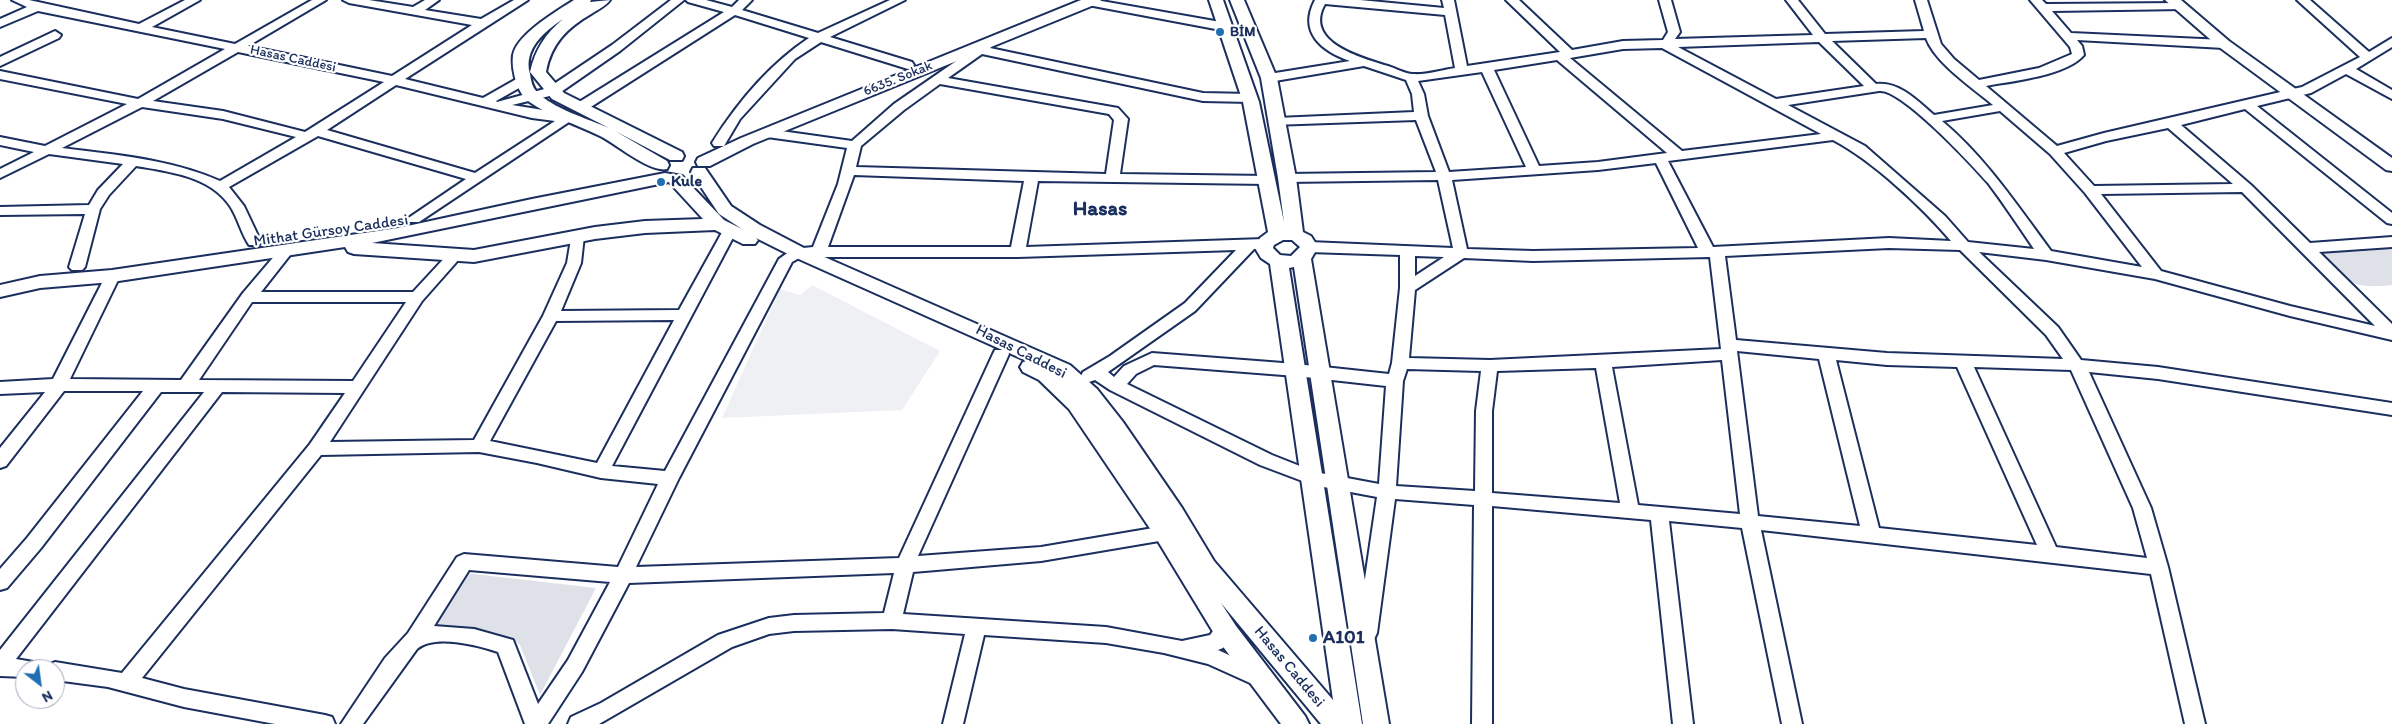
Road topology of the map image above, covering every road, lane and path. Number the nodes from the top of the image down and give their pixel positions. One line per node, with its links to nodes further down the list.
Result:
1 (18, 0): 27 (street, Hasas Caddesi)
2 (194, 0): 32 (street)
3 (320, 0): 43 (street)
4 (348, 0): 28 (street)
5 (433, 0): 28 (street)
6 (522, 0): 31 (street)
7 (584, 0): 56 (main road)
8 (603, 0): 61 (main road)
9 (678, 0): 61 (street)
10 (692, 0): 29 (street)
11 (746, 0): 29 (street)
12 (899, 0): 38 (street)
13 (1069, 0): 49 (main road, 6635. Sokak)
14 (1216, 0): 33 (main road)
15 (1237, 0): 54 (main road)
16 (1322, 0): 26 (street); 48 (street)
17 (1512, 0): 45 (street)
18 (1665, 0): 41 (street)
19 (1792, 0): 37 (street)
20 (1922, 0): 34 (street)
21 (2303, 0): 44 (street)
22 (1091, 1): 33 (street); 42 (main road, 6635. Sokak)
23 (2179, 2): 25 (street); 40 (main road); 62 (main road)
24 (2040, 4): 25 (street); 36 (street)
25 (2112, 4)
26 (1449, 6): 52 (street)
27 (37, 7): 30 (street); 32 (street, Hasas Caddesi)
28 (415, 11): 31 (street)
29 (734, 11): 38 (street); 71 (street)
30 (0, 23)
31 (483, 23): 58 (street)
32 (143, 27): 43 (street, Hasas Caddesi)
33 (1226, 27): 65 (main road)
34 (1931, 34): 37 (street); 59 (street)
35 (56, 35): 47 (street)
36 (2068, 36): 40 (street); 59 (street)
37 (1821, 37): 41 (street); 60 (street)
38 (818, 38): 49 (street); 82 (street)
39 (2392, 42): 44 (street)
40 (2224, 44): 62 (main road)
41 (1666, 45): 45 (street); 68 (street)
42 (986, 46): 57 (street); 65 (street); 78 (main road, 6635. Sokak)
43 (240, 47): 58 (street, Hasas Caddesi); 67 (street)
44 (2373, 54): 46 (street); 51 (street)
45 (1564, 55): 50 (street); 87 (street)
46 (2392, 56)
47 (0, 62)
48 (1364, 62): 54 (street); 55 (street)
49 (908, 65): 82 (main road, 6635. Sokak)
50 (1486, 68): 52 (street); 94 (street)
51 (2346, 69): 62 (street); 63 (street)
52 (1462, 71): 55 (street)
53 (0, 75): 67 (street)
54 (1269, 78): 76 (main road)
55 (1411, 78): 73 (street)
56 (524, 80): 64 (main road); 66 (street)
57 (938, 80): 83 (street); 99 (street)
58 (397, 81): 66 (street, Hasas Caddesi); 79 (street)
59 (1976, 84): 72 (street)
60 (1874, 89): 68 (street); 75 (street)
61 (553, 90): 64 (street); 71 (main road)
62 (2300, 92): 69 (street); 85 (main road); 91 (main road)
63 (2392, 95)
64 (532, 96): 70 (street); 74 (main road)
65 (1250, 98): 101 (main road)
66 (486, 102): 70 (street, Hasas Caddesi)
67 (140, 103): 79 (street); 84 (street)
68 (1776, 103): 80 (street)
69 (2247, 104): 77 (street); 109 (street)
70 (501, 105): 74 (street, Hasas Caddesi)
71 (581, 107): 92 (main road)
72 (2003, 107): 75 (street); 86 (street)
73 (1421, 116): 76 (street); 96 (street)
74 (568, 118): 92 (main road); 97 (street)
75 (1932, 119): 128 (street)
76 (1277, 122): 100 (main road)
77 (2172, 123): 86 (street); 103 (street)
78 (767, 133): 83 (street); 90 (main road, 6635. Sokak)
79 (312, 134): 97 (street); 102 (street)
80 (1834, 136): 87 (street); 117 (street)
81 (0, 141): 84 (street)
82 (719, 143): 90 (main road, 6635. Sokak)
83 (855, 144): 93 (street)
84 (47, 150): 89 (street); 95 (street)
85 (2392, 150)
86 (2055, 151): 104 (street)
87 (1679, 156): 88 (street)
88 (1660, 158): 94 (street); 124 (street)
89 (133, 161): 102 (street); 105 (street)
90 (699, 163): 92 (main road); 92 (main road); 127 (main road, Hasas Caddesi)
91 (2392, 166)
92 (667, 170): 108 (main road, Mithat Gürsoy Caddesi); 111 (main road, Hasas Caddesi); 116 (main road, Mithat Gürsoy Caddesi)
93 (847, 171): 98 (street); 120 (street)
94 (1535, 171): 96 (street)
95 (0, 174)
96 (1444, 176): 100 (street); 123 (street)
97 (478, 178): 108 (street)
98 (1032, 178): 99 (street); 122 (street)
99 (1112, 178): 101 (street)
100 (1287, 178): 113 (main road)
101 (1268, 180): 113 (main road)
102 (220, 186): 114 (street)
103 (2246, 188): 104 (street); 118 (street)
104 (2090, 190): 131 (street)
105 (93, 209): 106 (street); 130 (street)
106 (44, 210): 107 (street); 110 (street)
107 (0, 211)
108 (414, 219): 114 (main road, Mithat Gürsoy Caddesi)
109 (2392, 220)
110 (0, 221)
111 (724, 227): 112 (main road, Mithat Gürsoy Caddesi); 127 (main road, Hasas Caddesi); 138 (street)
112 (577, 236): 126 (main road, Mithat Gürsoy Caddesi); 139 (street)
113 (1271, 240): 122 (street); 125 (main road); 129 (main road); 151 (street)
114 (254, 242): 130 (main road, Mithat Gürsoy Caddesi)
115 (2392, 242): 118 (street)
116 (315, 245): 119 (main road, Mithat Gürsoy Caddesi); 126 (main road, Mithat Gürsoy Caddesi)
117 (1964, 246): 124 (street); 128 (street); 147 (street)
118 (2306, 248): 140 (street)
119 (287, 250): 132 (main road, Mithat Gürsoy Caddesi); 136 (street)
120 (819, 251): 122 (street); 127 (street)
121 (1407, 251): 123 (street); 125 (street); 134 (street)
122 (1018, 252)
123 (1460, 252): 124 (street); 134 (street)
124 (1712, 252): 141 (street)
125 (1305, 253): 129 (main road); 150 (main road)
126 (455, 255): 137 (street)
127 (792, 255): 142 (main road, Hasas Caddesi); 151 (main road, Hasas Caddesi); 165 (street)
128 (2046, 255): 131 (street)
129 (1279, 261): 149 (main road)
130 (77, 267): 133 (main road, Mithat Gürsoy Caddesi)
131 (2156, 274): 140 (street)
132 (112, 276): 135 (main road, Mithat Gürsoy Caddesi); 153 (street)
133 (0, 280)
134 (1408, 288): 144 (street)
135 (0, 290)
136 (248, 297): 137 (street); 155 (street)
137 (417, 298): 158 (street)
138 (684, 315): 139 (street); 164 (street)
139 (551, 316): 161 (street)
140 (2392, 334)
141 (1730, 350): 143 (street); 145 (street); 172 (street)
142 (1001, 354): 173 (main road, Hasas Caddesi); 176 (street)
143 (1826, 354): 146 (street); 174 (street)
144 (1400, 362): 148 (street); 152 (street)
145 (1602, 362): 148 (street); 170 (street)
146 (1963, 362): 147 (street); 175 (street)
147 (2077, 365): 160 (street); 177 (street)
148 (1490, 366): 169 (street)
149 (1296, 370): 150 (street); 157 (street); 166 (main road)
150 (1320, 373): 152 (street); 167 (main road)
151 (1087, 377): 157 (street); 197 (main road, Hasas Caddesi)
152 (1395, 381): 168 (street)
153 (59, 385): 154 (street); 159 (street); 163 (street)
154 (157, 385): 155 (street); 179 (street)
155 (186, 386): 156 (street)
156 (218, 386): 158 (street); 186 (street)
157 (1116, 386): 166 (street)
158 (358, 387): 162 (street)
159 (0, 388)
160 (2392, 409)
161 (479, 446): 162 (street); 164 (street)
162 (316, 449): 190 (street)
163 (0, 461)
164 (601, 471): 165 (street)
165 (670, 478): 178 (street)
166 (1313, 478): 167 (street); 198 (main road)
167 (1337, 484): 168 (street); 185 (main road)
168 (1387, 492): 169 (street); 185 (street)
169 (1484, 498): 170 (street); 200 (street)
170 (1630, 509): 171 (street)
171 (1659, 512): 172 (street); 201 (street)
172 (1750, 521): 174 (street); 202 (street)
173 (1165, 533): 176 (street); 181 (main road, Hasas Caddesi)
174 (1872, 536): 175 (street)
175 (2050, 554): 177 (street)
176 (905, 565): 178 (street); 180 (street)
177 (2159, 566): 203 (street)
178 (624, 575): 183 (street); 194 (street)
179 (0, 582)
180 (892, 621): 182 (street); 195 (street)
181 (1220, 622): 184 (street); 189 (main road, Hasas Caddesi)
182 (976, 628): 184 (street); 196 (street)
183 (415, 638): 193 (street); 194 (street)
184 (1178, 648): 189 (street)
185 (1364, 649): 199 (main road)
186 (0, 666): 187 (street)
187 (15, 667)
188 (65, 673): 190 (street)
189 (1263, 680): 191 (main road, Hasas Caddesi)
190 (126, 683): 192 (street)
191 (1294, 722)
192 (325, 724)
193 (351, 724)
194 (536, 724)
195 (578, 724)
196 (953, 724)
197 (1337, 724)
198 (1349, 724)
199 (1376, 724)
200 (1482, 724)
201 (1683, 724)
202 (1792, 724)
203 (2195, 724)

